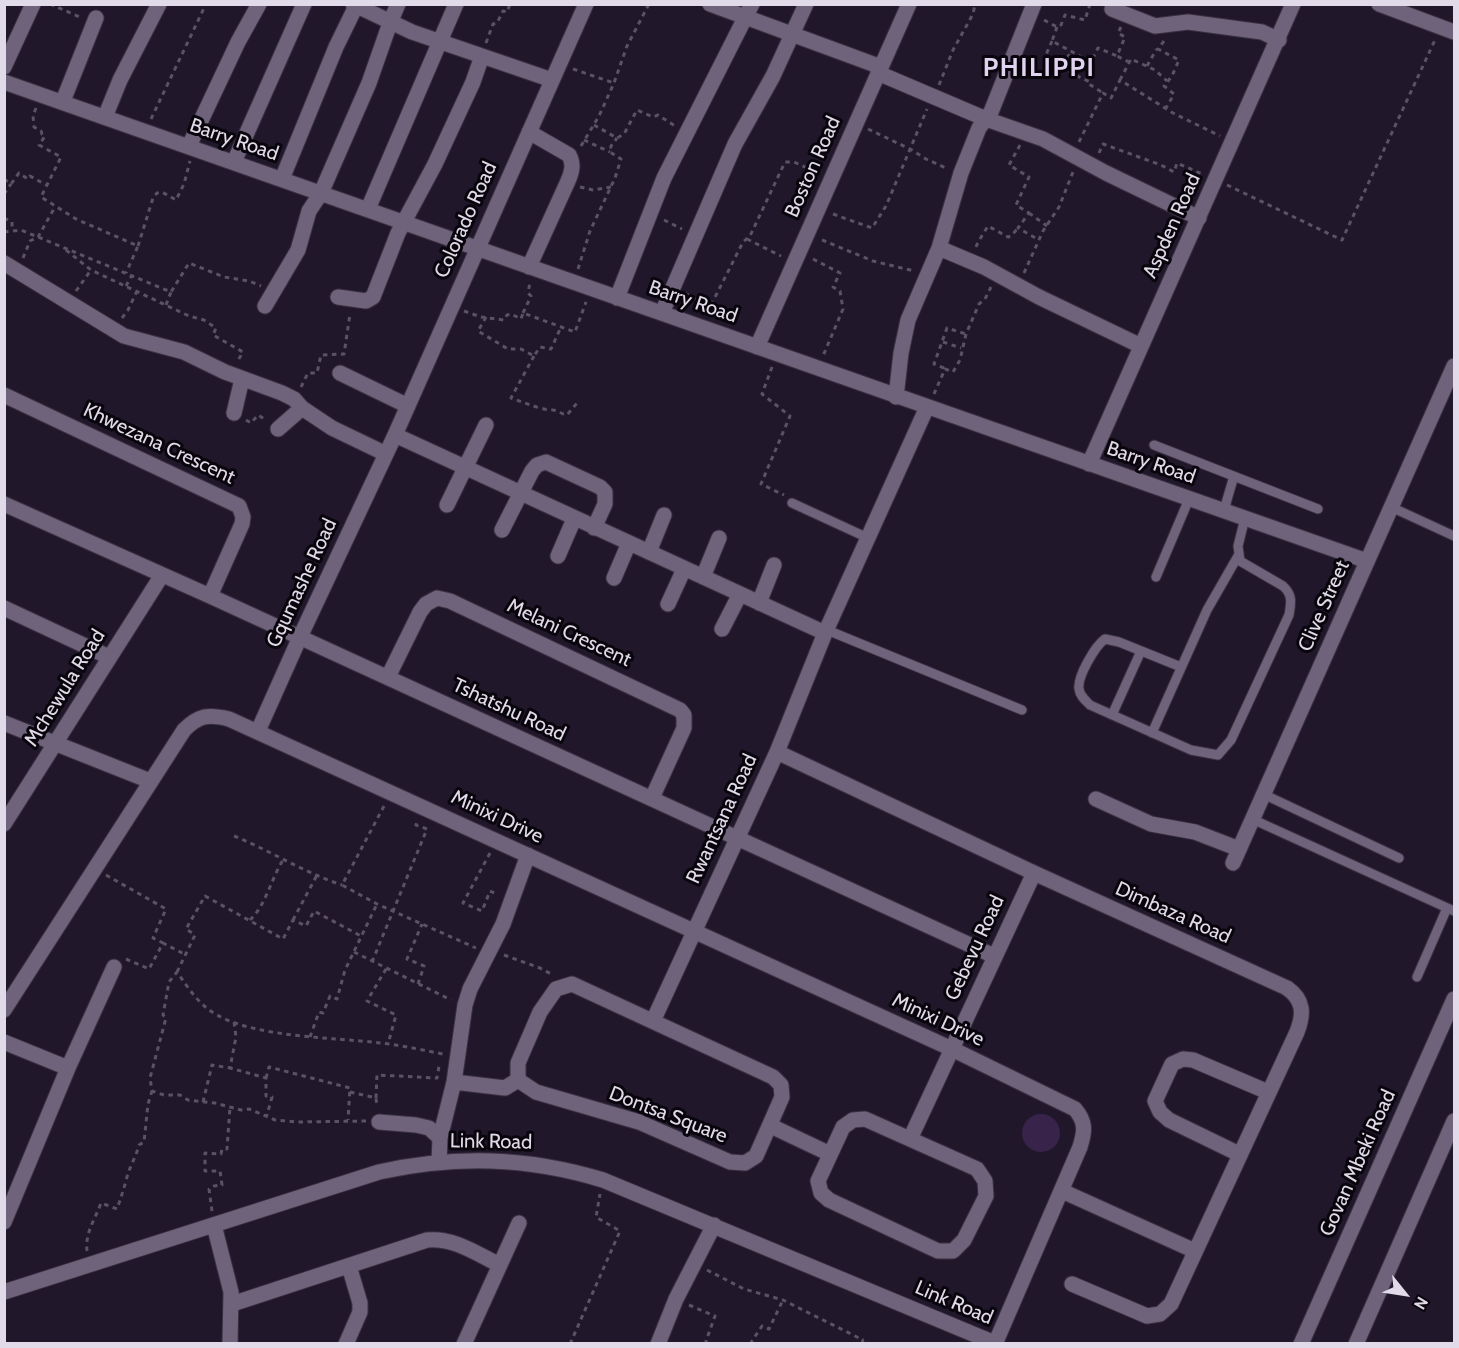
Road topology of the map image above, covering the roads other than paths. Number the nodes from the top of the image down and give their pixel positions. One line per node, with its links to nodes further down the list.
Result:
1 (33, 4): 24 (street)
2 (159, 4): 29 (street)
3 (259, 4): 32 (street)
4 (304, 4): 33 (street)
5 (398, 4): 18 (street)
6 (456, 4): 22 (street)
7 (586, 4): 26 (street, Colorado Road)
8 (710, 4): 16 (street)
9 (806, 4): 20 (street)
10 (909, 4): 25 (street, Boston Road)
11 (1293, 4): 21 (street, Aspden Road)
12 (1379, 4): 19 (street)
13 (355, 5): 18 (street); 34 (street)
14 (1032, 9): 30 (street)
15 (1112, 9): 21 (street)
16 (749, 10): 20 (street); 43 (street)
17 (96, 18): 28 (street)
18 (390, 22): 22 (street); 35 (street)
19 (1448, 30)
20 (792, 34): 25 (street); 46 (street)
21 (1279, 40): 37 (street, Aspden Road)
22 (440, 42): 23 (street); 36 (street)
23 (482, 56): 26 (street); 38 (street)
24 (4, 67)
25 (880, 70): 30 (street); 48 (street, Boston Road)
26 (552, 80): 31 (street, Colorado Road)
27 (4, 82): 28 (street, Barry Road)
28 (63, 102): 29 (street, Barry Road)
29 (105, 117): 32 (street, Barry Road)
30 (986, 119): 37 (street); 40 (street)
31 (529, 132): 39 (street, Colorado Road); 42 (street)
32 (192, 147): 33 (street, Barry Road)
33 (234, 162): 34 (street, Barry Road)
34 (282, 179): 35 (street, Barry Road)
35 (321, 193): 36 (street, Barry Road); 45 (street)
36 (368, 209): 38 (street, Barry Road)
37 (1199, 218): 47 (street, Aspden Road)
38 (404, 221): 39 (street, Barry Road); 44 (street)
39 (476, 248): 42 (street, Barry Road); 55 (street, Colorado Road)
40 (939, 248): 47 (street); 53 (street)
41 (11, 266): 51 (street)
42 (532, 268): 43 (street, Barry Road)
43 (617, 298): 46 (street, Barry Road)
44 (346, 299)
45 (265, 306)
46 (662, 313): 48 (street, Barry Road)
47 (1141, 346): 63 (street, Aspden Road)
48 (757, 347): 53 (street, Barry Road)
49 (1455, 366): 71 (street, Clive Street)
50 (340, 373): 55 (street)
51 (237, 377): 54 (street); 57 (street)
52 (4, 395): 94 (street, Khwezana Crescent)
53 (896, 397): 56 (street, Barry Road)
54 (298, 404): 59 (street); 62 (street)
55 (408, 406): 60 (street, Colorado Road)
56 (927, 407): 63 (street, Barry Road); 81 (street, Rwantsana Road)
57 (234, 413)
58 (486, 425): 64 (street)
59 (279, 429)
60 (395, 435): 62 (street, Colorado Road); 64 (street)
61 (1154, 445): 65 (lane)
62 (386, 454): 100 (street, Gqumashe Road)
63 (1089, 464): 67 (street, Barry Road)
64 (465, 468): 66 (street); 70 (street)
65 (1234, 476): 72 (lane); 73 (lane)
66 (520, 493): 76 (street); 77 (street); 78 (street)
67 (1189, 499): 73 (street, Barry Road); 90 (lane)
68 (792, 503): 81 (lane)
69 (4, 504): 89 (street, Tshatshu Road)
70 (447, 506)
71 (1391, 507): 79 (lane); 86 (street, Clive Street)
72 (1318, 508)
73 (1224, 510): 75 (street, Barry Road)
74 (664, 515): 83 (street)
75 (1245, 518): 85 (lane); 86 (street, Barry Road)
76 (574, 519): 77 (street); 84 (street)
77 (594, 528): 82 (street)
78 (501, 530)
79 (1455, 536)
80 (719, 538): 92 (street)
81 (868, 538): 99 (street, Rwantsana Road)
82 (628, 543): 83 (street); 91 (street)
83 (649, 552): 88 (street)
84 (558, 556)
85 (1238, 556): 103 (lane); 109 (lane)
86 (1367, 561): 113 (street, Clive Street)
87 (774, 565): 95 (street)
88 (684, 568): 92 (street); 96 (street)
89 (162, 575): 94 (street, Tshatshu Road); 102 (street, Mchewula Road)
90 (1156, 577)
91 (614, 578)
92 (703, 578): 93 (street)
93 (740, 594): 95 (street); 98 (street)
94 (210, 596): 100 (street, Tshatshu Road)
95 (759, 603): 99 (street)
96 (668, 604)
97 (4, 608): 102 (street)
98 (722, 629)
99 (826, 632): 105 (lane); 111 (street, Rwantsana Road)
100 (300, 637): 104 (street, Tshatshu Road); 108 (street, Gqumashe Road)
101 (1141, 651): 103 (lane); 106 (lane); 106 (lane)
102 (109, 657): 110 (street, Mchewula Road)
103 (1181, 667): 109 (lane)
104 (388, 677): 114 (street, Tshatshu Road); 114 (street, Melani Crescent)
105 (1022, 710)
106 (1112, 715): 109 (lane)
107 (4, 723): 110 (street)
108 (258, 731): 112 (street, Minixi Drive); 119 (street, Minixi Drive)
109 (1152, 733)
110 (55, 744): 112 (street); 117 (street, Mchewula Road)
111 (777, 752): 118 (street, Rwantsana Road); 121 (street, Dimbaza Road)
112 (150, 781): 128 (street, Minixi Drive)
113 (1263, 794): 116 (street, Clive Street); 120 (lane)
114 (652, 798): 118 (street, Tshatshu Road)
115 (1096, 799): 116 (street, Clive Street)
116 (1252, 819): 122 (lane)
117 (4, 824)
118 (737, 839): 123 (street, Rwantsana Road); 124 (street, Tshatshu Road)
119 (528, 855): 123 (street, Minixi Drive); 134 (street)
120 (1399, 858)
121 (1034, 873): 124 (street, Gebevu Road); 135 (street, Dimbaza Road)
122 (1451, 910): 126 (lane)
123 (694, 931): 129 (street, Rwantsana Road); 131 (street, Minixi Drive)
124 (994, 956): 131 (street, Gebevu Road)
125 (114, 967): 132 (street)
126 (1417, 977)
127 (1455, 999): 160 (street, Govan Mbeki Road)
128 (4, 1010)
129 (652, 1020): 133 (street, Dontsa Square); 138 (street, Dontsa Square)
130 (4, 1042): 132 (street)
131 (952, 1049): 140 (street, Gebevu Road); 144 (street, Minixi Drive)
132 (68, 1068): 145 (street)
133 (518, 1080): 134 (street); 138 (street, Dontsa Square)
134 (454, 1082): 139 (street)
135 (1268, 1092): 142 (street, Dimbaza Road); 142 (street)
136 (1455, 1121): 161 (street)
137 (379, 1122): 139 (street)
138 (771, 1126): 141 (street)
139 (440, 1138): 143 (street)
140 (910, 1139): 141 (street); 141 (street)
141 (830, 1154)
142 (1239, 1154): 149 (street, Dimbaza Road)
143 (439, 1162): 147 (street, Link Road); 148 (street, Link Road)
144 (1062, 1191): 149 (street); 155 (street)
145 (4, 1222)
146 (519, 1223): 150 (street)
147 (214, 1225): 153 (street, Link Road); 154 (street)
148 (714, 1226): 155 (street, Link Road); 159 (street)
149 (1195, 1251): 152 (street, Dimbaza Road)
150 (500, 1265): 151 (street); 158 (street)
151 (349, 1266): 154 (street); 157 (street)
152 (1072, 1284)
153 (4, 1292)
154 (232, 1304): 156 (street)
155 (996, 1343)
156 (230, 1344)
157 (346, 1344)
158 (464, 1344)
159 (658, 1344)
160 (1301, 1344)
161 (1356, 1344)

